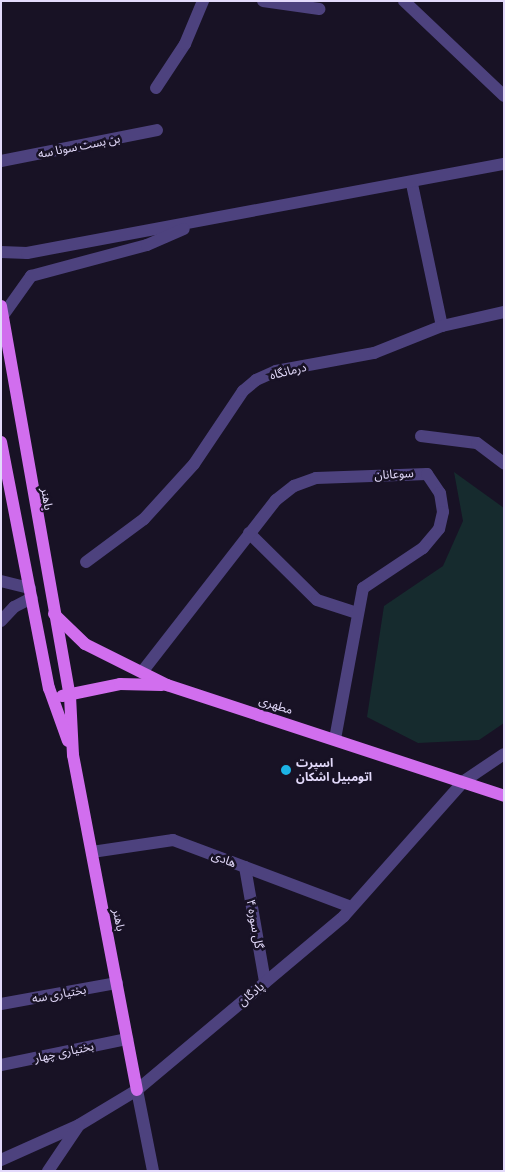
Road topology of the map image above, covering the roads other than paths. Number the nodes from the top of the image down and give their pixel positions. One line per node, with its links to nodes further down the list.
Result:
1 (203, 1): 5 (street)
2 (264, 1): 4 (street)
3 (404, 1): 6 (street)
4 (319, 9)
5 (156, 88)
6 (504, 96)
7 (157, 130): 8 (street, بن بست سونا سه)
8 (1, 161)
9 (504, 164): 10 (street)
10 (412, 184): 11 (street); 15 (street)
11 (201, 220): 12 (street); 13 (street)
12 (1, 252)
13 (2, 310): 24 (main road, باهنر)
14 (504, 312): 15 (street, درمانگاه)
15 (442, 326): 20 (street, درمانگاه)
16 (421, 436): 18 (street)
17 (1, 442): 22 (main road, باهنر)
18 (504, 463)
19 (249, 533): 23 (street); 23 (street, سوعانان); 26 (street, سوعانان)
20 (86, 562)
21 (1, 581): 22 (street)
22 (31, 593): 25 (street); 28 (main road, باهنر)
23 (356, 613): 30 (street, سوعانان)
24 (54, 614): 26 (main road, مطهری); 29 (main road, باهنر)
25 (1, 621)
26 (142, 672): 27 (main road, مطهری)
27 (167, 685): 29 (main road); 30 (main road, مطهری)
28 (49, 688): 29 (main road); 32 (main road, باهنر)
29 (70, 696): 32 (main road, باهنر)
30 (335, 739): 33 (main road, مطهری)
31 (504, 754): 33 (street, پادگان)
32 (73, 755): 35 (main road, باهنر)
33 (464, 781): 34 (main road, مطهری); 37 (street, پادگان)
34 (504, 796)
35 (92, 852): 36 (street, هادی); 39 (main road, باهنر)
36 (245, 867): 37 (street, هادی); 38 (street, گل سوره ۴)
37 (351, 907): 38 (street, پادگان)
38 (266, 982): 43 (street, پادگان)
39 (117, 984): 40 (street, بختیاری سه); 41 (main road, باهنر)
40 (1, 1004)
41 (127, 1039): 42 (street, بختیاری چهار); 43 (main road, باهنر)
42 (1, 1065)
43 (137, 1090): 44 (street, پادگان); 47 (street)
44 (79, 1125): 45 (street, پادگان); 46 (street)
45 (1, 1160)
46 (48, 1171)
47 (153, 1171)

